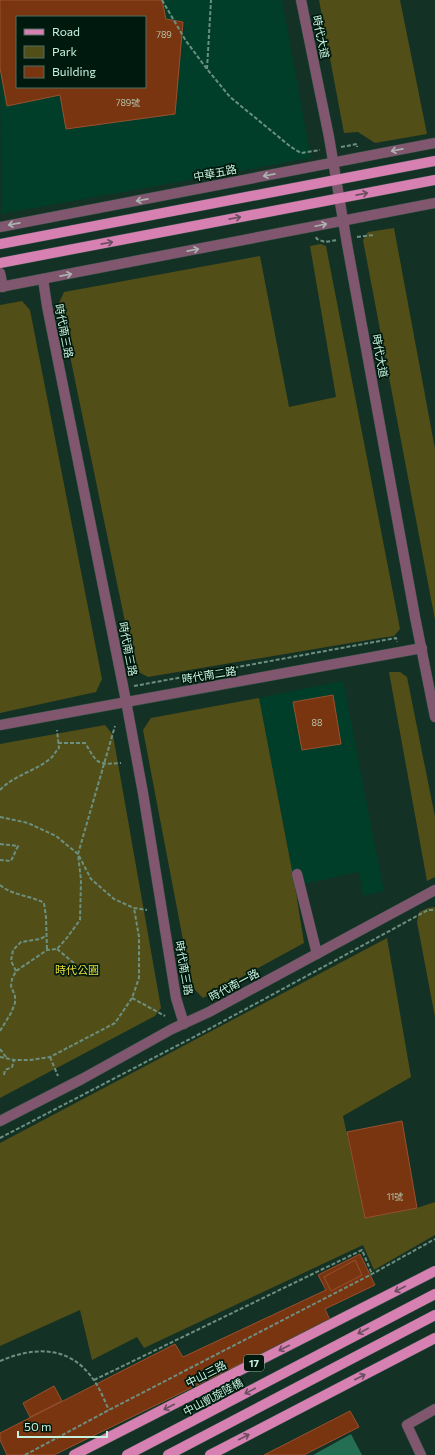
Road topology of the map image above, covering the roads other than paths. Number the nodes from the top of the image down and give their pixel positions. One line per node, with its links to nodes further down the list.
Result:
1 (300, 0): 4 (street, 時代大道)
2 (435, 143): 4 (street, 中華五路, one-way to 4)
3 (435, 162): 5 (main road)
4 (333, 163): 5 (street, 時代大道); 10 (street, 中華五路, one-way to 10)
5 (336, 180): 7 (street, 時代大道); 11 (main road)
6 (435, 180): 7 (main road, one-way to 6)
7 (339, 198): 9 (street, 時代大道); 12 (main road, one-way to 7)
8 (435, 203): 9 (street)
9 (343, 220): 14 (street, one-way to 9); 16 (street, 時代大道)
10 (0, 227)
11 (0, 244)
12 (0, 263)
13 (0, 273): 15 (street)
14 (43, 279): 15 (street); 17 (street, 時代南三路)
15 (1, 287)
16 (422, 648): 17 (street, 時代南二路); 18 (street, 時代大道)
17 (126, 701): 19 (street, 時代南二路); 23 (street, 時代南三路)
18 (435, 717)
19 (0, 725)
20 (297, 874): 22 (street)
21 (435, 890): 22 (street, 時代南一路)
22 (317, 954): 23 (street, 時代南一路)
23 (184, 1024): 24 (street, 時代南一路)
24 (0, 1122)
25 (435, 1271): 30 (main road, 中山三路 / 17, one-way to 30)
26 (435, 1294): 31 (main road, 中山凱旋陸橋 / 17, one-way to 31)
27 (435, 1315): 32 (main road)
28 (435, 1338): 33 (main road, one-way to 28)
29 (435, 1409): 34 (street)
30 (74, 1455)
31 (127, 1455)
32 (168, 1455)
33 (210, 1455)
34 (421, 1455)

